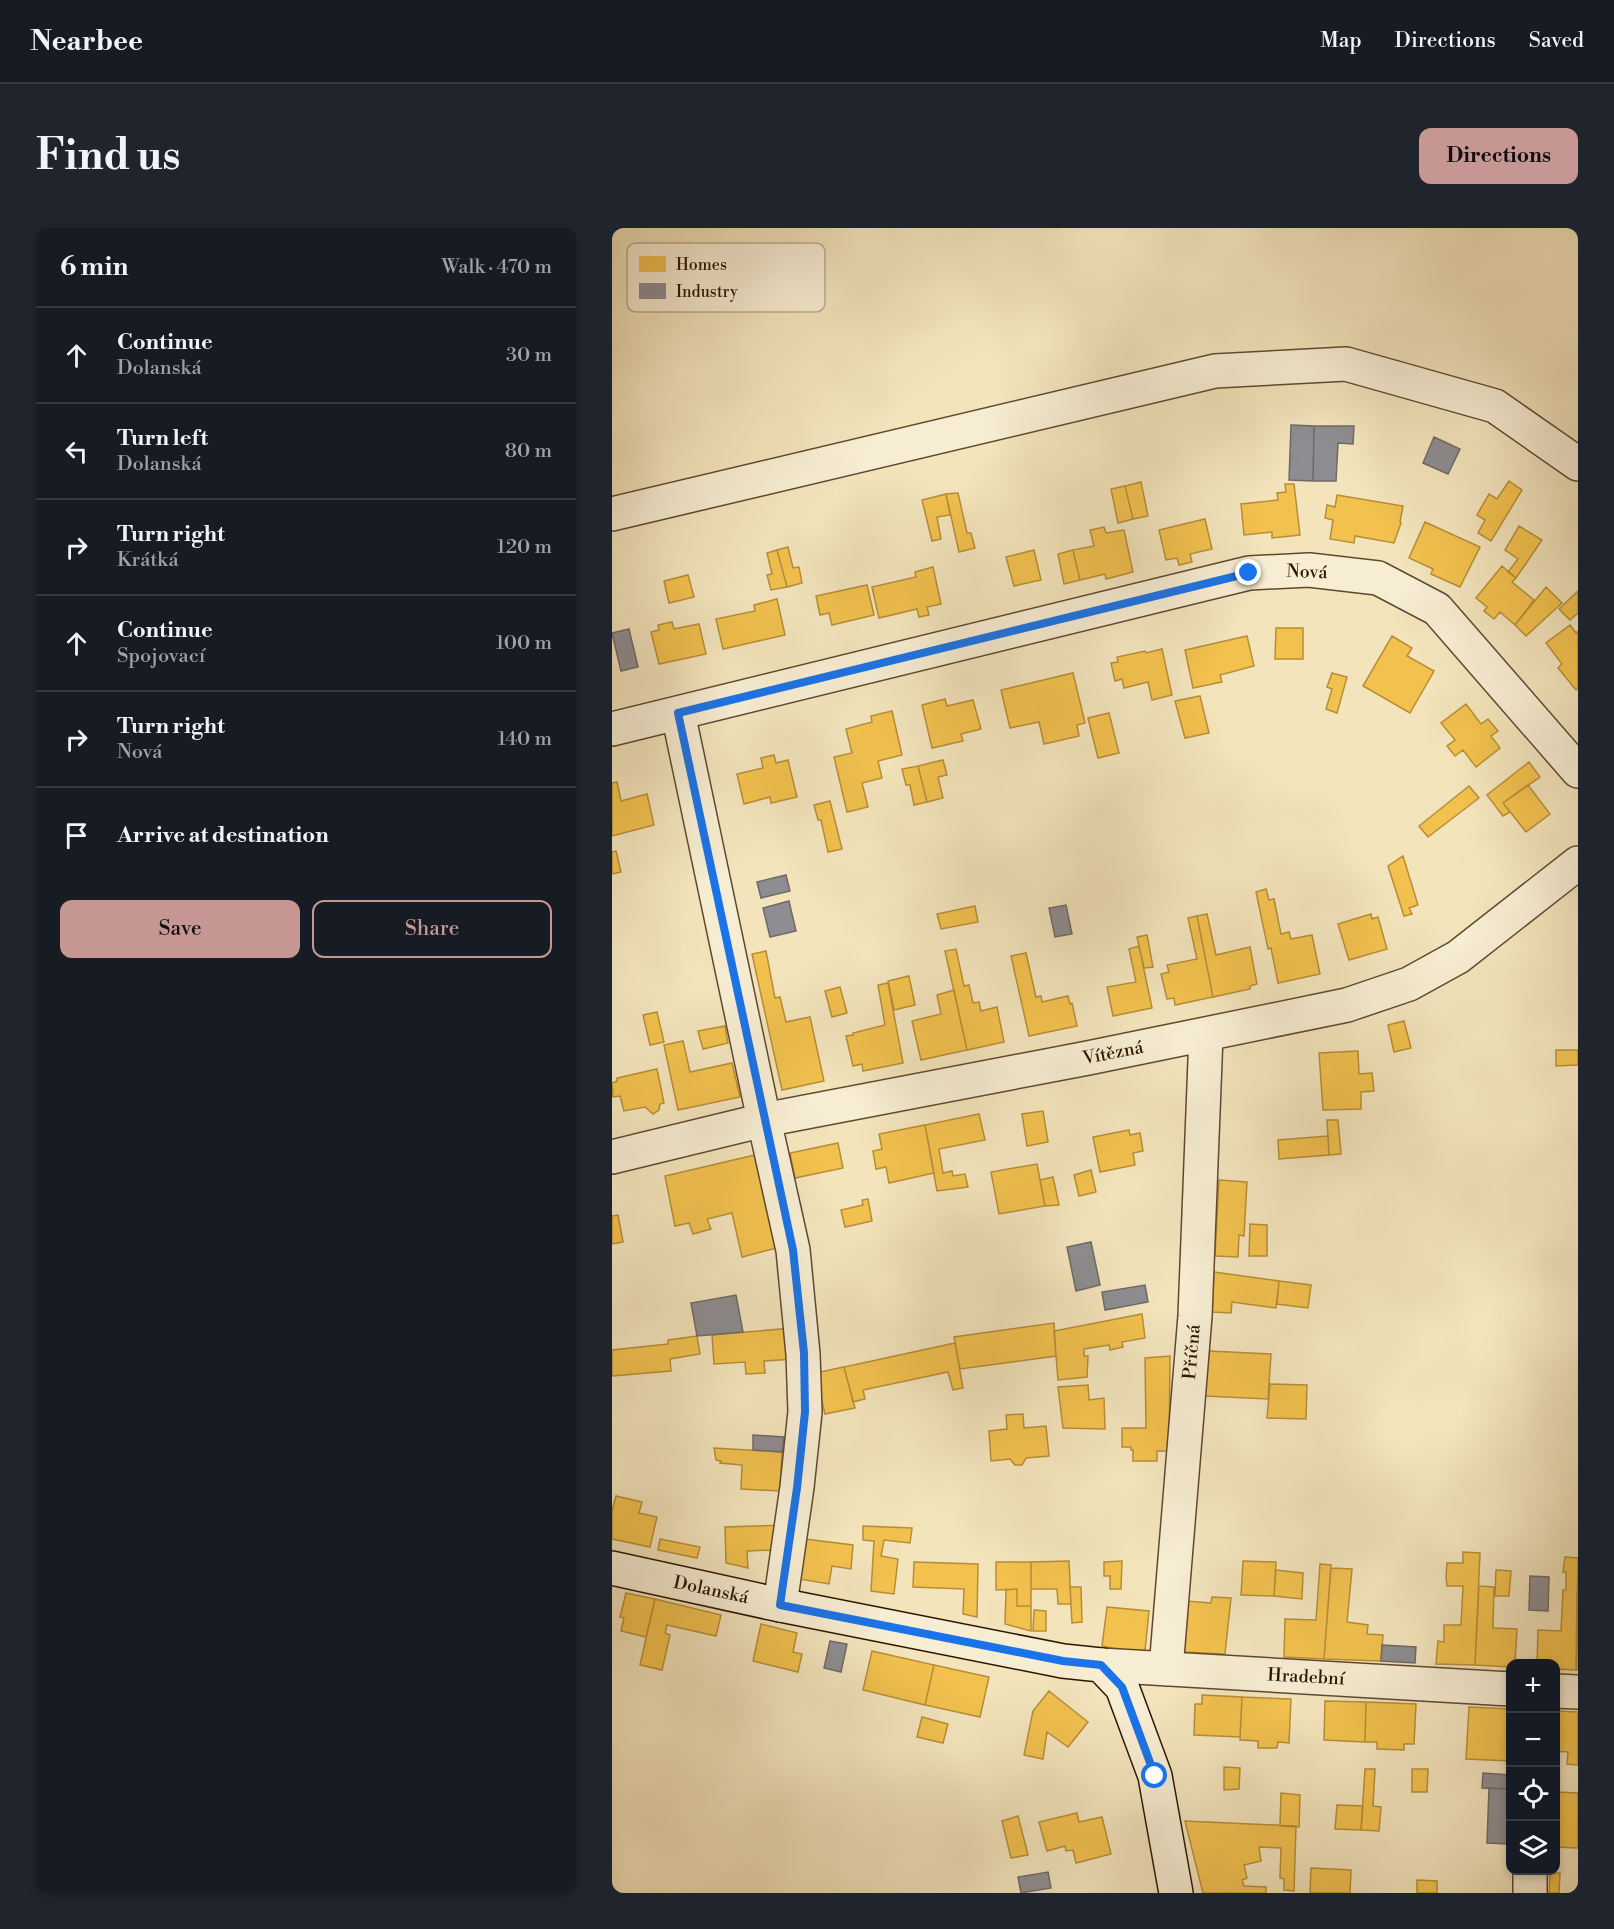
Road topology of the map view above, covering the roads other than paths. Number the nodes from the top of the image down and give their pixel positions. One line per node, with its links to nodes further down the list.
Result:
1 (1578, 464): 2 (street)
2 (612, 514)
3 (678, 713): 4 (street, Nová); 5 (street, Nová); 8 (street)
4 (612, 729)
5 (1578, 771)
6 (1578, 863): 7 (street, Vítězná)
7 (1206, 1035): 8 (street, Vítězná); 13 (street, Příčná)
8 (764, 1120): 9 (street, Vítězná); 11 (street)
9 (612, 1157)
10 (612, 1568): 11 (street, Dolanská)
11 (780, 1605): 12 (street, Dolanská)
12 (1101, 1665): 13 (street, Hradební); 18 (street)
13 (1166, 1669): 14 (street, Hradební)
14 (1506, 1689)
15 (1560, 1691): 16 (street)
16 (1578, 1692)
17 (1530, 1875): 19 (street)
18 (1176, 1893)
19 (1530, 1893)

